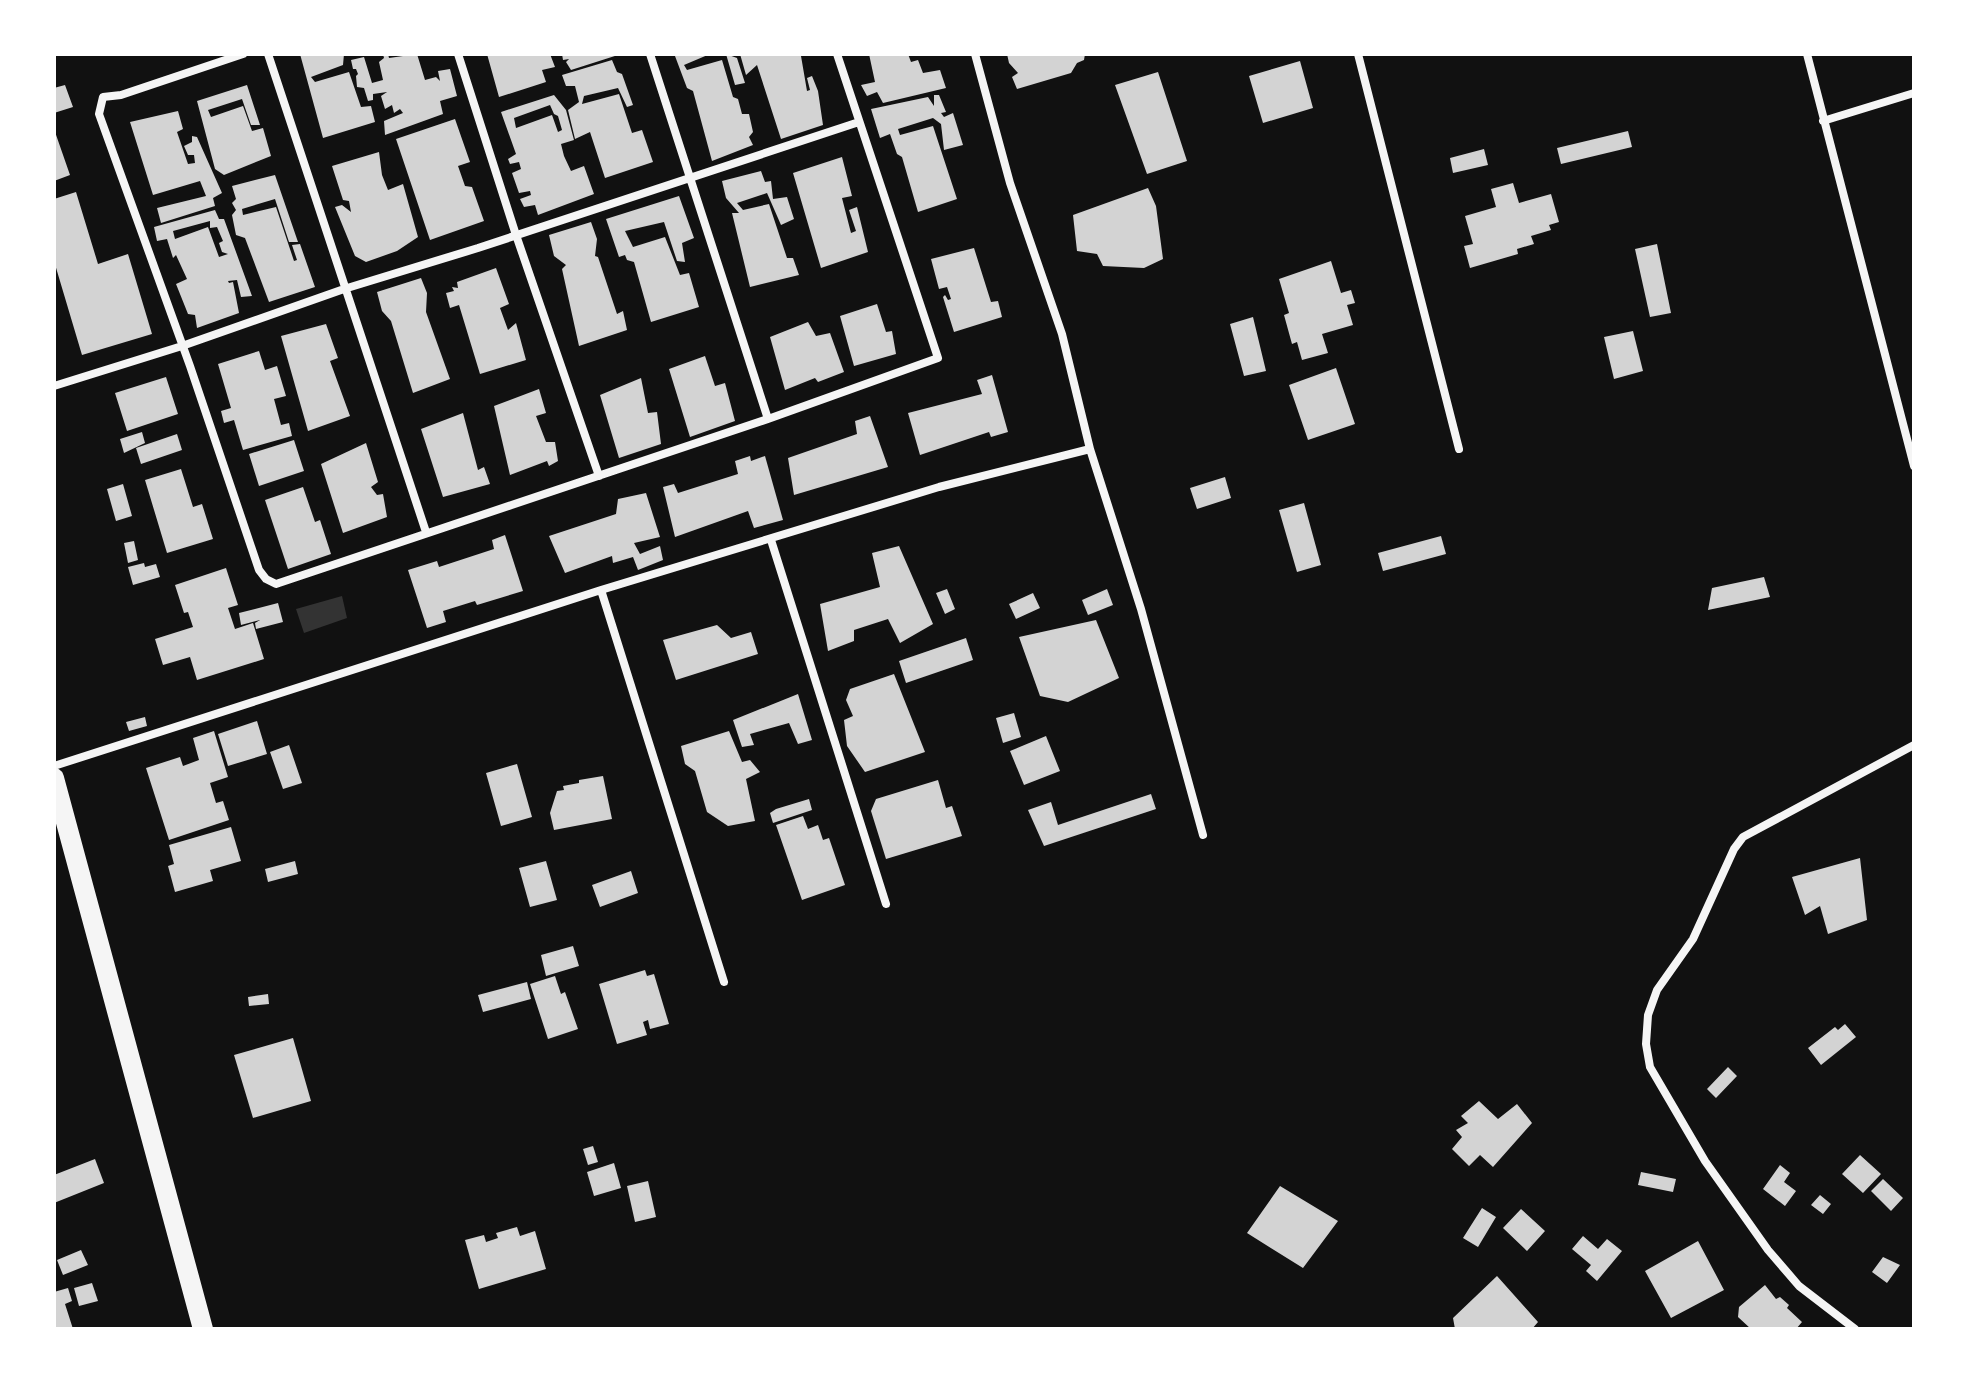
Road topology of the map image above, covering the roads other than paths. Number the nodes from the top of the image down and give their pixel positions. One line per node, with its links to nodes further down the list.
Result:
1 (243, 54): 15 (street)
2 (268, 54): 14 (street)
3 (458, 54): 13 (street)
4 (650, 54): 12 (street)
5 (837, 54): 11 (street)
6 (975, 54): 18 (street)
7 (1358, 54): 19 (street)
8 (1807, 54): 10 (street)
9 (1914, 93): 10 (street)
10 (1823, 121): 20 (street)
11 (859, 122): 12 (street); 17 (street)
12 (690, 178): 13 (street); 17 (street)
13 (516, 235): 14 (street); 21 (street)
14 (344, 289): 15 (street); 22 (street)
15 (182, 346): 16 (street); 22 (street)
16 (54, 386)
17 (768, 419): 21 (street)
18 (1090, 449): 23 (street); 28 (street)
19 (1459, 449)
20 (1914, 466)
21 (599, 476): 22 (street)
22 (426, 532)
23 (771, 540): 24 (street); 29 (street)
24 (601, 590): 26 (street); 30 (street)
25 (1914, 745): 32 (street)
26 (54, 766)
27 (54, 778): 31 (main road)
28 (1203, 835)
29 (886, 904)
30 (724, 982)
31 (203, 1329)
32 (1855, 1329)

